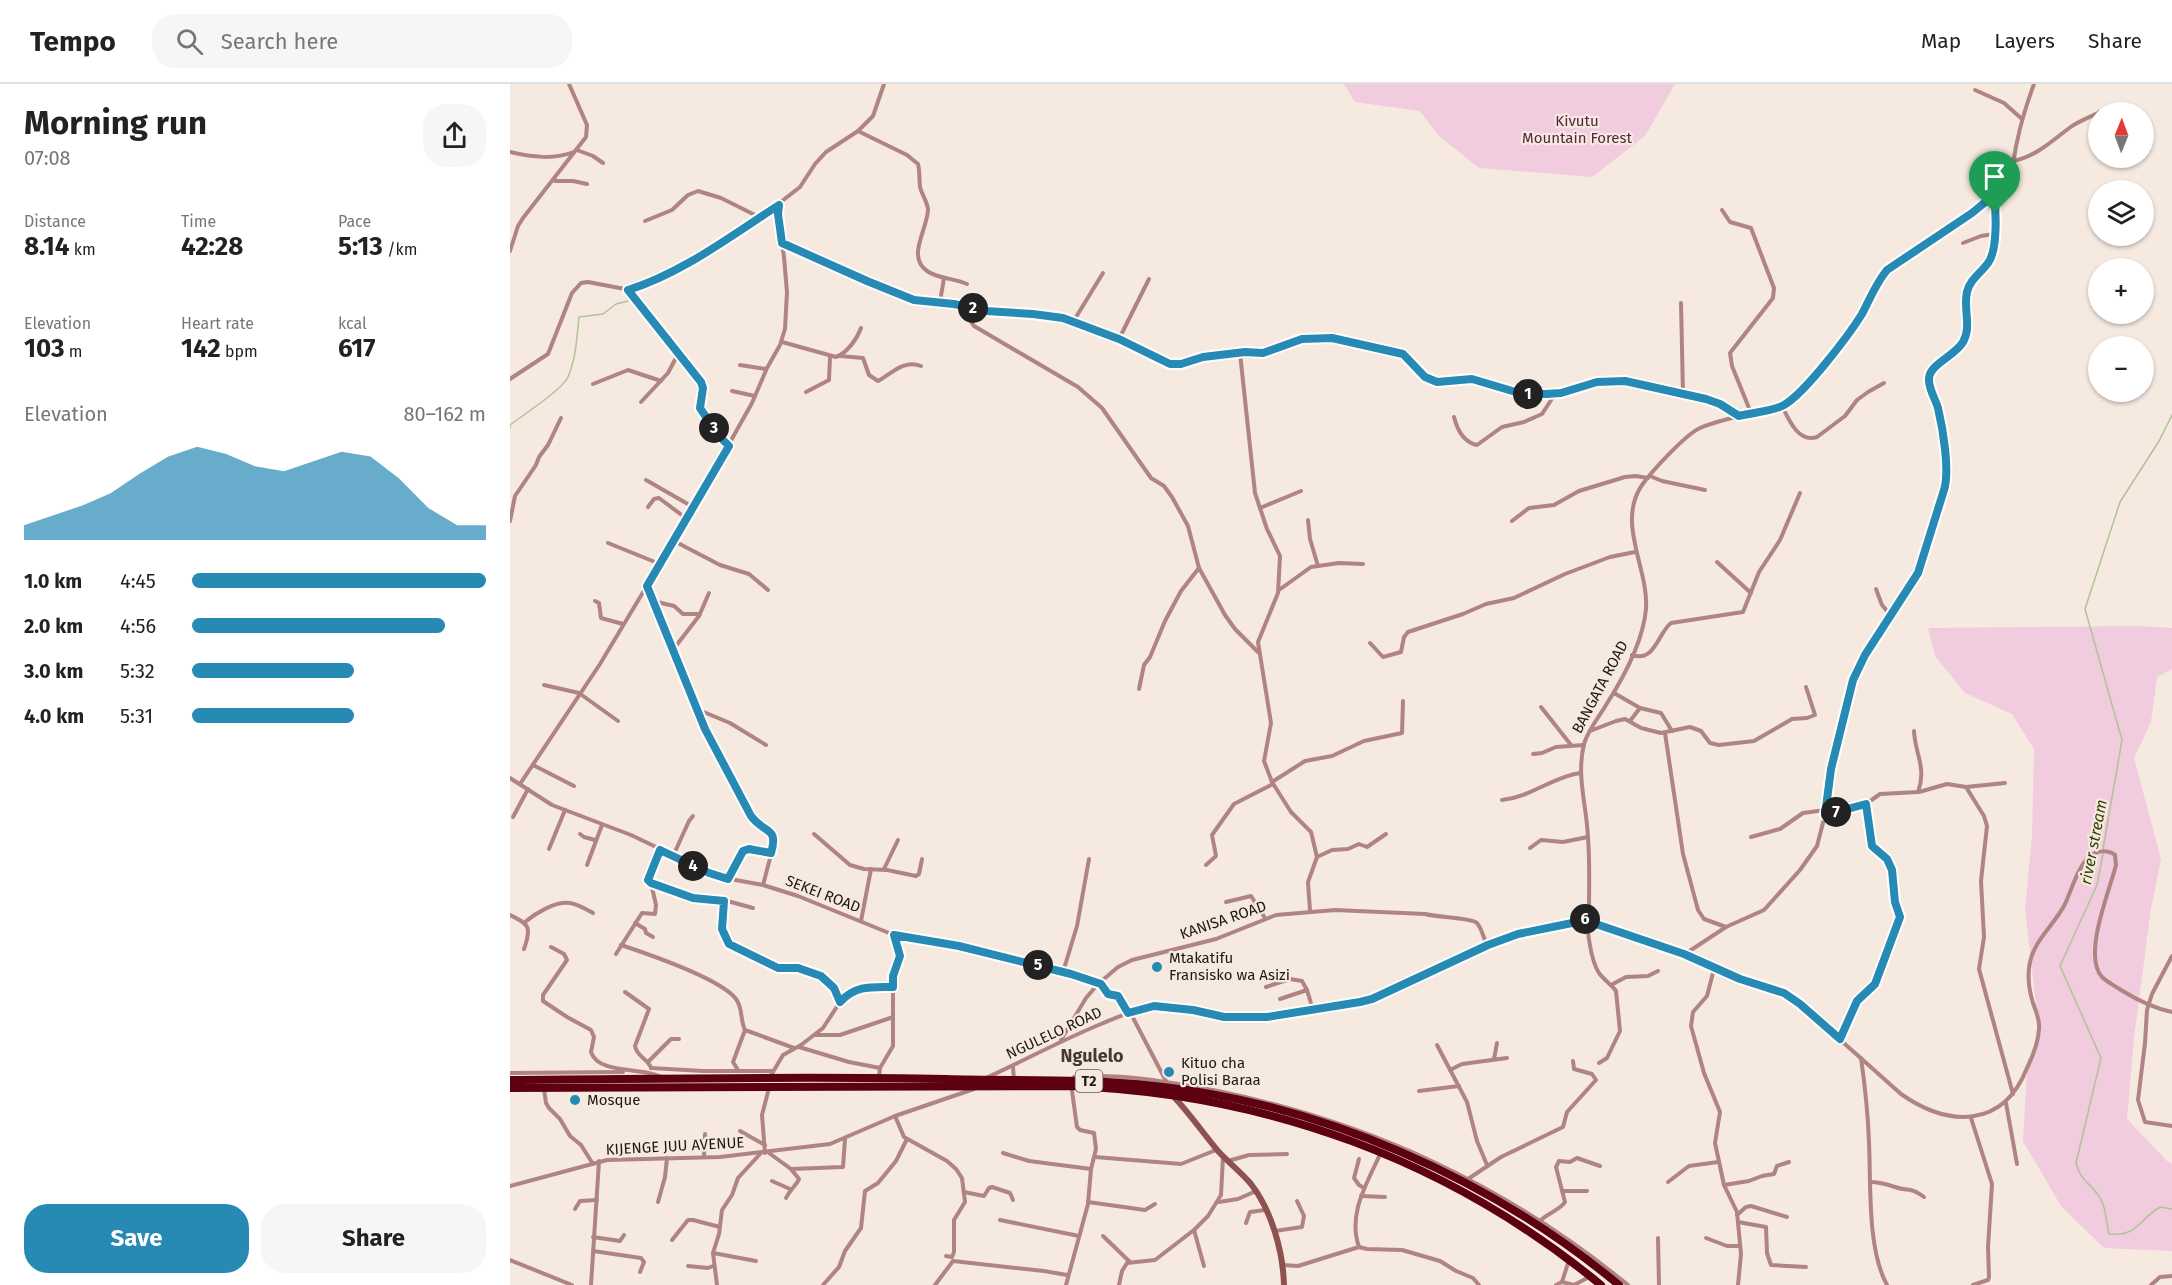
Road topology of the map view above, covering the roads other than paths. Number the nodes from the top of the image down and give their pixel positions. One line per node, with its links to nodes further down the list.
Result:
1 (569, 84): 8 (street)
2 (884, 84): 7 (street)
3 (2034, 84): 5 (street, BANGATA ROAD)
4 (1975, 90): 5 (street)
5 (2022, 118): 10 (street, BANGATA ROAD)
6 (2088, 118): 10 (street)
7 (858, 131): 15 (street); 24 (street)
8 (577, 151): 9 (street); 11 (street); 12 (street)
9 (510, 152)
10 (2013, 161): 14 (street, BANGATA ROAD)
11 (603, 163)
12 (554, 181): 13 (street); 22 (street)
13 (586, 184)
14 (1994, 195): 19 (street); 52 (street, BANGATA ROAD)
15 (779, 205): 17 (street); 20 (street)
16 (1722, 210): 53 (street)
17 (759, 217): 18 (street); 27 (street)
18 (645, 221)
19 (1994, 234): 21 (street); 87 (street)
20 (782, 243): 28 (street); 34 (street)
21 (1963, 243)
22 (510, 251)
23 (1103, 273): 31 (street)
24 (944, 278): 26 (street); 28 (street)
25 (1149, 279): 33 (street)
26 (967, 284)
27 (628, 290): 36 (street); 42 (street)
28 (940, 302): 30 (street)
29 (1681, 303): 49 (street)
30 (959, 305): 31 (street); 77 (street)
31 (1073, 322): 33 (street)
32 (861, 328): 37 (street)
33 (1119, 339): 35 (street)
34 (782, 342): 38 (street); 41 (street)
35 (1240, 352): 48 (street); 65 (street)
36 (678, 354): 43 (street); 57 (street)
37 (840, 356): 38 (street); 40 (street)
38 (830, 357): 47 (street)
39 (740, 365): 41 (street)
40 (921, 366)
41 (766, 369): 50 (street)
42 (510, 378)
43 (661, 381): 45 (street); 51 (street)
44 (1884, 383): 52 (street)
45 (593, 384)
46 (732, 391): 50 (street)
47 (806, 392)
48 (1555, 394): 49 (street); 55 (street)
49 (1683, 394): 54 (street)
50 (755, 396): 57 (street)
51 (641, 402)
52 (1782, 406): 53 (street, BANGATA ROAD)
53 (1751, 413): 54 (street, BANGATA ROAD)
54 (1739, 416): 58 (street, BANGATA ROAD)
55 (1454, 417)
56 (561, 418): 68 (street)
57 (729, 446): 64 (street)
58 (1649, 477): 60 (street); 69 (street); 72 (street, BANGATA ROAD)
59 (646, 480): 64 (street)
60 (1705, 490)
61 (1301, 491): 65 (street)
62 (1800, 493): 83 (street)
63 (648, 507): 66 (street)
64 (693, 507): 66 (street)
65 (1260, 508): 81 (street)
66 (687, 519): 70 (street)
67 (1308, 520): 76 (street)
68 (510, 521)
69 (1512, 521)
70 (674, 541): 74 (street); 80 (street)
71 (608, 543): 74 (street)
72 (1635, 552): 89 (street); 92 (street, BANGATA ROAD)
73 (1717, 562): 83 (street)
74 (660, 564): 78 (street)
75 (1363, 564): 76 (street)
76 (1317, 566): 81 (street)
77 (1199, 568): 91 (street); 95 (street)
78 (647, 586): 85 (street); 88 (street)
79 (1876, 589): 87 (street)
80 (768, 590)
81 (1278, 590): 91 (street)
82 (709, 593): 86 (street)
83 (1751, 594): 92 (street)
84 (595, 601): 88 (street)
85 (652, 601): 86 (street); 90 (street)
86 (700, 614): 90 (street)
87 (1891, 616): 125 (street)
88 (623, 624): 96 (street)
89 (1370, 643)
90 (672, 651): 101 (street)
91 (1259, 652): 115 (street)
92 (1632, 655): 97 (street, BANGATA ROAD)
93 (544, 686): 96 (street)
94 (1806, 687): 104 (street)
95 (1139, 689)
96 (579, 693): 102 (street); 112 (street)
97 (1614, 693): 100 (street); 105 (street, BANGATA ROAD)
98 (1403, 701): 115 (street)
99 (1541, 707): 109 (street)
100 (1640, 708): 103 (street); 104 (street)
101 (698, 710): 108 (street); 139 (street)
102 (618, 721)
103 (1630, 721): 105 (street); 107 (street)
104 (1672, 730): 107 (street)
105 (1590, 731): 110 (street, BANGATA ROAD)
106 (1914, 731): 121 (street)
107 (1665, 733): 162 (street)
108 (766, 745)
109 (1571, 745): 110 (street); 111 (street)
110 (1584, 745): 113 (street, BANGATA ROAD)
111 (1533, 754)
112 (533, 765): 117 (street); 118 (street)
113 (1581, 773): 122 (street); 132 (street, BANGATA ROAD)
114 (510, 778): 117 (street, SEKEI ROAD)
115 (1273, 783): 141 (street); 145 (street)
116 (2005, 783): 119 (street)
117 (520, 784): 120 (street, SEKEI ROAD)
118 (574, 786)
119 (1966, 787): 121 (street); 225 (street)
120 (528, 789): 124 (street, SEKEI ROAD); 127 (street)
121 (1918, 792): 123 (street)
122 (1502, 800)
123 (1866, 804): 125 (street); 191 (street)
124 (565, 810): 128 (street, SEKEI ROAD); 137 (street)
125 (1825, 813): 133 (street); 162 (street)
126 (693, 816): 140 (street)
127 (513, 817)
128 (602, 825): 134 (street); 138 (street, SEKEI ROAD)
129 (580, 834): 134 (street)
130 (814, 834): 146 (street)
131 (1386, 834): 141 (street)
132 (1588, 837): 136 (street); 157 (street, BANGATA ROAD)
133 (1751, 837)
134 (595, 840): 144 (street)
135 (898, 840): 147 (street)
136 (1530, 848)
137 (549, 849)
138 (660, 850): 140 (street, SEKEI ROAD); 149 (street)
139 (771, 853): 148 (street); 150 (street)
140 (673, 856): 148 (street, SEKEI ROAD)
141 (1317, 857): 154 (street)
142 (922, 859): 147 (street)
143 (1089, 859): 174 (street)
144 (587, 865)
145 (1206, 865)
146 (871, 869): 147 (street); 159 (street)
147 (884, 870)
148 (728, 879): 150 (street, SEKEI ROAD)
149 (651, 883): 151 (street); 161 (street)
150 (763, 885): 159 (street, SEKEI ROAD)
151 (724, 901): 153 (street); 182 (street)
152 (1226, 903): 158 (street)
153 (753, 908)
154 (1310, 911): 158 (street, KANISA ROAD); 166 (street, KANISA ROAD)
155 (593, 912): 160 (street)
156 (510, 916): 160 (street)
157 (1587, 916): 166 (street, NGULELO ROAD); 170 (street); 176 (street, BANGATA ROAD)
158 (1265, 918): 175 (street, KANISA ROAD)
159 (861, 921): 163 (street, SEKEI ROAD)
160 (525, 922): 168 (street)
161 (635, 924): 164 (street); 165 (street)
162 (1726, 927): 170 (street)
163 (894, 935): 174 (street, SEKEI ROAD); 177 (street)
164 (653, 937)
165 (621, 945): 169 (street); 188 (street)
166 (1488, 945): 184 (street, NGULELO ROAD)
167 (550, 947): 207 (street)
168 (524, 949)
169 (616, 954)
170 (1684, 954): 172 (street)
171 (2172, 956): 183 (street)
172 (1714, 969): 191 (street); 246 (street)
173 (1658, 970): 176 (street)
174 (1063, 972): 175 (street, SEKEI ROAD)
175 (1098, 984): 185 (street, SEKEI ROAD); 192 (street, KANISA ROAD)
176 (1611, 985): 201 (street)
177 (893, 987): 182 (street); 187 (street)
178 (1266, 987): 179 (street)
179 (1307, 990): 181 (street); 184 (street)
180 (625, 992): 200 (street)
181 (1280, 999)
182 (840, 1002): 189 (street)
183 (2148, 1005): 186 (street); 225 (street); 229 (street)
184 (1313, 1010): 185 (street, NGULELO ROAD)
185 (1129, 1012): 192 (street, NGULELO ROAD); 222 (street, SEKEI ROAD)
186 (2172, 1012)
187 (893, 1017): 189 (street); 203 (street)
188 (745, 1030): 195 (street); 205 (street)
189 (814, 1035): 195 (street)
190 (679, 1039): 200 (street)
191 (1840, 1039): 197 (street)
192 (1061, 1041): 202 (street, NGULELO ROAD)
193 (1497, 1043): 198 (street)
194 (1437, 1046): 206 (street)
195 (796, 1047): 203 (street); 209 (street)
196 (1507, 1058): 198 (street)
197 (1861, 1058): 228 (street); 257 (street)
198 (1494, 1059): 206 (street)
199 (1573, 1061): 250 (street)
200 (648, 1062): 204 (street)
201 (1599, 1063)
202 (1013, 1067): 214 (street); 215 (street, NGULELO ROAD)
203 (880, 1068): 210 (street)
204 (651, 1070): 205 (street); 207 (street); 212 (street)
205 (738, 1070): 209 (street)
206 (1450, 1070): 216 (street)
207 (637, 1072): 208 (street)
208 (510, 1073)
209 (771, 1074): 210 (highway, T2); 212 (highway, T2)
210 (877, 1077): 211 (highway, T2); 220 (highway)
211 (902, 1078): 215 (highway, T2); 221 (highway)
212 (664, 1079): 213 (highway, T2)
213 (510, 1080)
214 (1014, 1080): 215 (highway, T2); 222 (highway, T2)
215 (979, 1084): 221 (highway, T2); 222 (highway, T2); 227 (street, KIJENGE JUU AVENUE)
216 (1459, 1086): 224 (street); 250 (street)
217 (510, 1088): 218 (highway, T2)
218 (544, 1088): 219 (highway, T2); 248 (street)
219 (769, 1088): 220 (highway, T2); 234 (street)
220 (874, 1088): 221 (highway, T2)
221 (901, 1088)
222 (1169, 1088): 235 (street); 236 (highway, T2); 254 (street); 327 (highway, T2)
223 (1072, 1091): 241 (street)
224 (1419, 1091)
225 (2013, 1094): 226 (street)
226 (2006, 1102): 228 (street); 249 (street)
227 (895, 1116): 232 (street, KIJENGE JUU AVENUE); 233 (street)
228 (1971, 1118): 332 (street)
229 (2172, 1126)
230 (740, 1131): 234 (street)
231 (705, 1134): 240 (street)
232 (845, 1139): 237 (street, KIJENGE JUU AVENUE); 252 (street)
233 (907, 1139): 265 (street); 319 (street)
234 (765, 1145): 237 (street)
235 (1217, 1150): 241 (street); 243 (street)
236 (1381, 1152): 260 (street); 301 (highway, T2)
237 (764, 1153): 240 (street, KIJENGE JUU AVENUE); 252 (street); 285 (street)
238 (1003, 1154): 253 (street)
239 (1287, 1154): 243 (street)
240 (704, 1157): 242 (street, KIJENGE JUU AVENUE)
241 (1095, 1157): 253 (street)
242 (667, 1158): 245 (street, KIJENGE JUU AVENUE); 273 (street)
243 (1226, 1159): 262 (street); 275 (street)
244 (1359, 1159): 260 (street)
245 (599, 1161): 248 (street, KIJENGE JUU AVENUE); 270 (street)
246 (1718, 1162): 256 (street); 258 (street)
247 (1789, 1162): 258 (street)
248 (593, 1164): 259 (street, KIJENGE JUU AVENUE)
249 (2017, 1164)
250 (1487, 1165): 254 (street)
251 (1600, 1166): 263 (street)
252 (791, 1169): 261 (street)
253 (1091, 1169): 274 (street)
254 (1468, 1179): 282 (street)
255 (772, 1181): 261 (street)
256 (1668, 1182)
257 (1870, 1182): 268 (street); 331 (street)
258 (1724, 1185): 279 (street)
259 (510, 1186)
260 (1364, 1188): 266 (street)
261 (790, 1189): 269 (street)
262 (1256, 1191): 275 (street); 278 (street)
263 (1562, 1191): 264 (street); 282 (street)
264 (1587, 1191)
265 (964, 1192): 271 (street); 299 (street)
266 (1361, 1196): 267 (street); 296 (street)
267 (1385, 1197)
268 (1924, 1197)
269 (786, 1198)
270 (597, 1200): 277 (street); 291 (street)
271 (1013, 1200)
272 (1298, 1201): 287 (street)
273 (658, 1202)
274 (1088, 1202): 276 (street); 289 (street)
275 (1218, 1202): 286 (street)
276 (1155, 1204)
277 (575, 1209)
278 (1264, 1210): 284 (street); 287 (street)
279 (1737, 1215): 280 (street); 283 (street)
280 (1786, 1217)
281 (1000, 1220): 289 (street)
282 (1541, 1220): 328 (street)
283 (1738, 1222): 295 (street); 308 (street)
284 (1246, 1223)
285 (720, 1227): 294 (street); 298 (street)
286 (1194, 1230): 303 (street); 307 (street)
287 (1275, 1232): 304 (street)
288 (624, 1235): 291 (street)
289 (1079, 1236): 310 (street)
290 (1103, 1236): 303 (street)
291 (593, 1237): 297 (street)
292 (1658, 1238): 329 (street)
293 (1706, 1238): 295 (street)
294 (672, 1240)
295 (1740, 1246): 330 (street)
296 (1359, 1247): 304 (street); 323 (street)
297 (593, 1251): 309 (street); 317 (street)
298 (713, 1253): 302 (street); 306 (street)
299 (946, 1257)
300 (510, 1260): 314 (street)
301 (1569, 1260): 311 (highway, T2); 313 (street)
302 (756, 1261)
303 (1130, 1262): 321 (street)
304 (1283, 1265): 322 (street)
305 (688, 1266): 306 (street)
306 (713, 1266): 318 (street)
307 (1204, 1266)
308 (1806, 1267)
309 (640, 1272)
310 (1067, 1275): 315 (street); 320 (street)
311 (1590, 1276): 325 (street); 326 (highway, T2)
312 (2172, 1276): 333 (street)
313 (1562, 1282): 324 (street); 325 (street)
314 (566, 1284): 316 (street)
315 (935, 1284)
316 (572, 1285)
317 (591, 1285)
318 (717, 1285)
319 (823, 1285)
320 (1066, 1285)
321 (1119, 1285)
322 (1284, 1285)
323 (1479, 1285)
324 (1556, 1285)
325 (1574, 1285)
326 (1601, 1285)
327 (1619, 1285)
328 (1628, 1285)
329 (1659, 1285)
330 (1738, 1285)
331 (1887, 1285)
332 (1974, 1285)
333 (2151, 1285)

